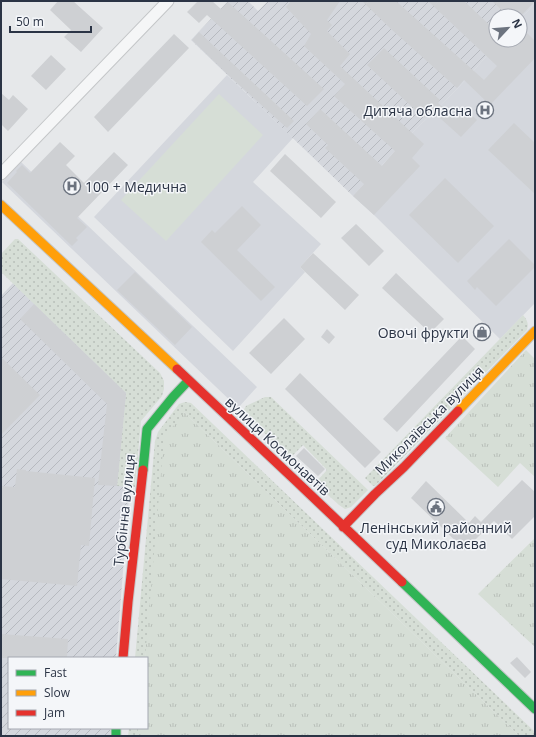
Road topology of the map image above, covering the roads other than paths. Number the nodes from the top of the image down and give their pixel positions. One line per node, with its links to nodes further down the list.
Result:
1 (168, 1): 2 (street)
2 (1, 174)
3 (1, 205): 5 (main road, вулиця Космонавтів)
4 (535, 331): 6 (main road, Миколаївська вулиця)
5 (188, 381): 6 (main road, вулиця Космонавтів); 7 (main road, Турбінна вулиця)
6 (343, 527): 8 (main road, вулиця Космонавтів)
7 (123, 657)
8 (535, 709)

